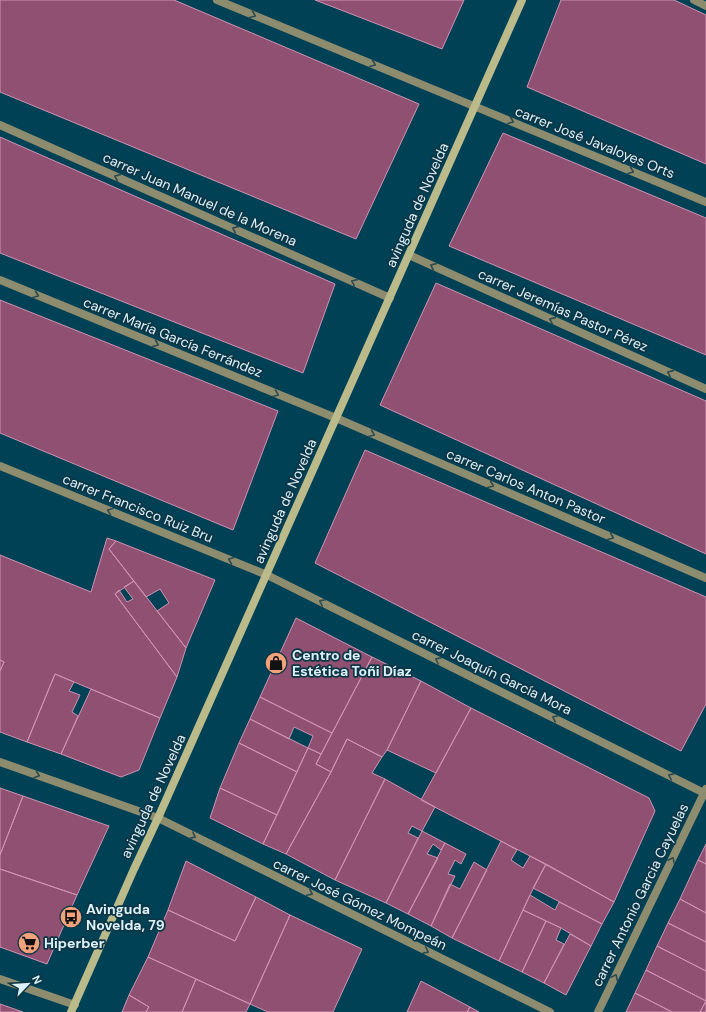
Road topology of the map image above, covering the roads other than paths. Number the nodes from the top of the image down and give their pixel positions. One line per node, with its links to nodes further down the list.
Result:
1 (217, 0): 5 (street, carrer José Javaloyes Orts, one-way to 5)
2 (522, 0): 5 (main road, avinguda de Novelda)
3 (694, 0): 4 (street)
4 (706, 6)
5 (475, 106): 7 (street, carrer José Javaloyes Orts, one-way to 7); 8 (main road, avinguda de Novelda)
6 (0, 125): 10 (street, carrer Juan Manuel de la Morena, one-way to 6)
7 (706, 202)
8 (409, 255): 10 (main road, avinguda de Novelda); 11 (street, carrer Jeremías Pastor Pérez, one-way to 8)
9 (0, 280): 12 (street, carrer María García Ferrández, one-way to 12)
10 (390, 298): 12 (main road, avinguda de Novelda)
11 (706, 389)
12 (336, 418): 14 (main road, avinguda de Novelda); 15 (street, carrer Carlos Anton Pastor, one-way to 15)
13 (0, 466): 14 (street, carrer Francisco Ruiz Bru, one-way to 13)
14 (267, 575): 17 (street, carrer Joaquín García Mora, one-way to 14); 18 (main road, avinguda de Novelda)
15 (706, 578)
16 (0, 762): 18 (street, carrer José Gómez Mompeán, one-way to 18)
17 (705, 792): 22 (street, carrer Antonio Garcia Cayuelas, one-way to 17)
18 (158, 818): 20 (main road, avinguda de Novelda); 21 (street, carrer José Gómez Mompeán, one-way to 21)
19 (0, 979): 20 (street)
20 (73, 1008)
21 (550, 1012)
22 (598, 1012)

